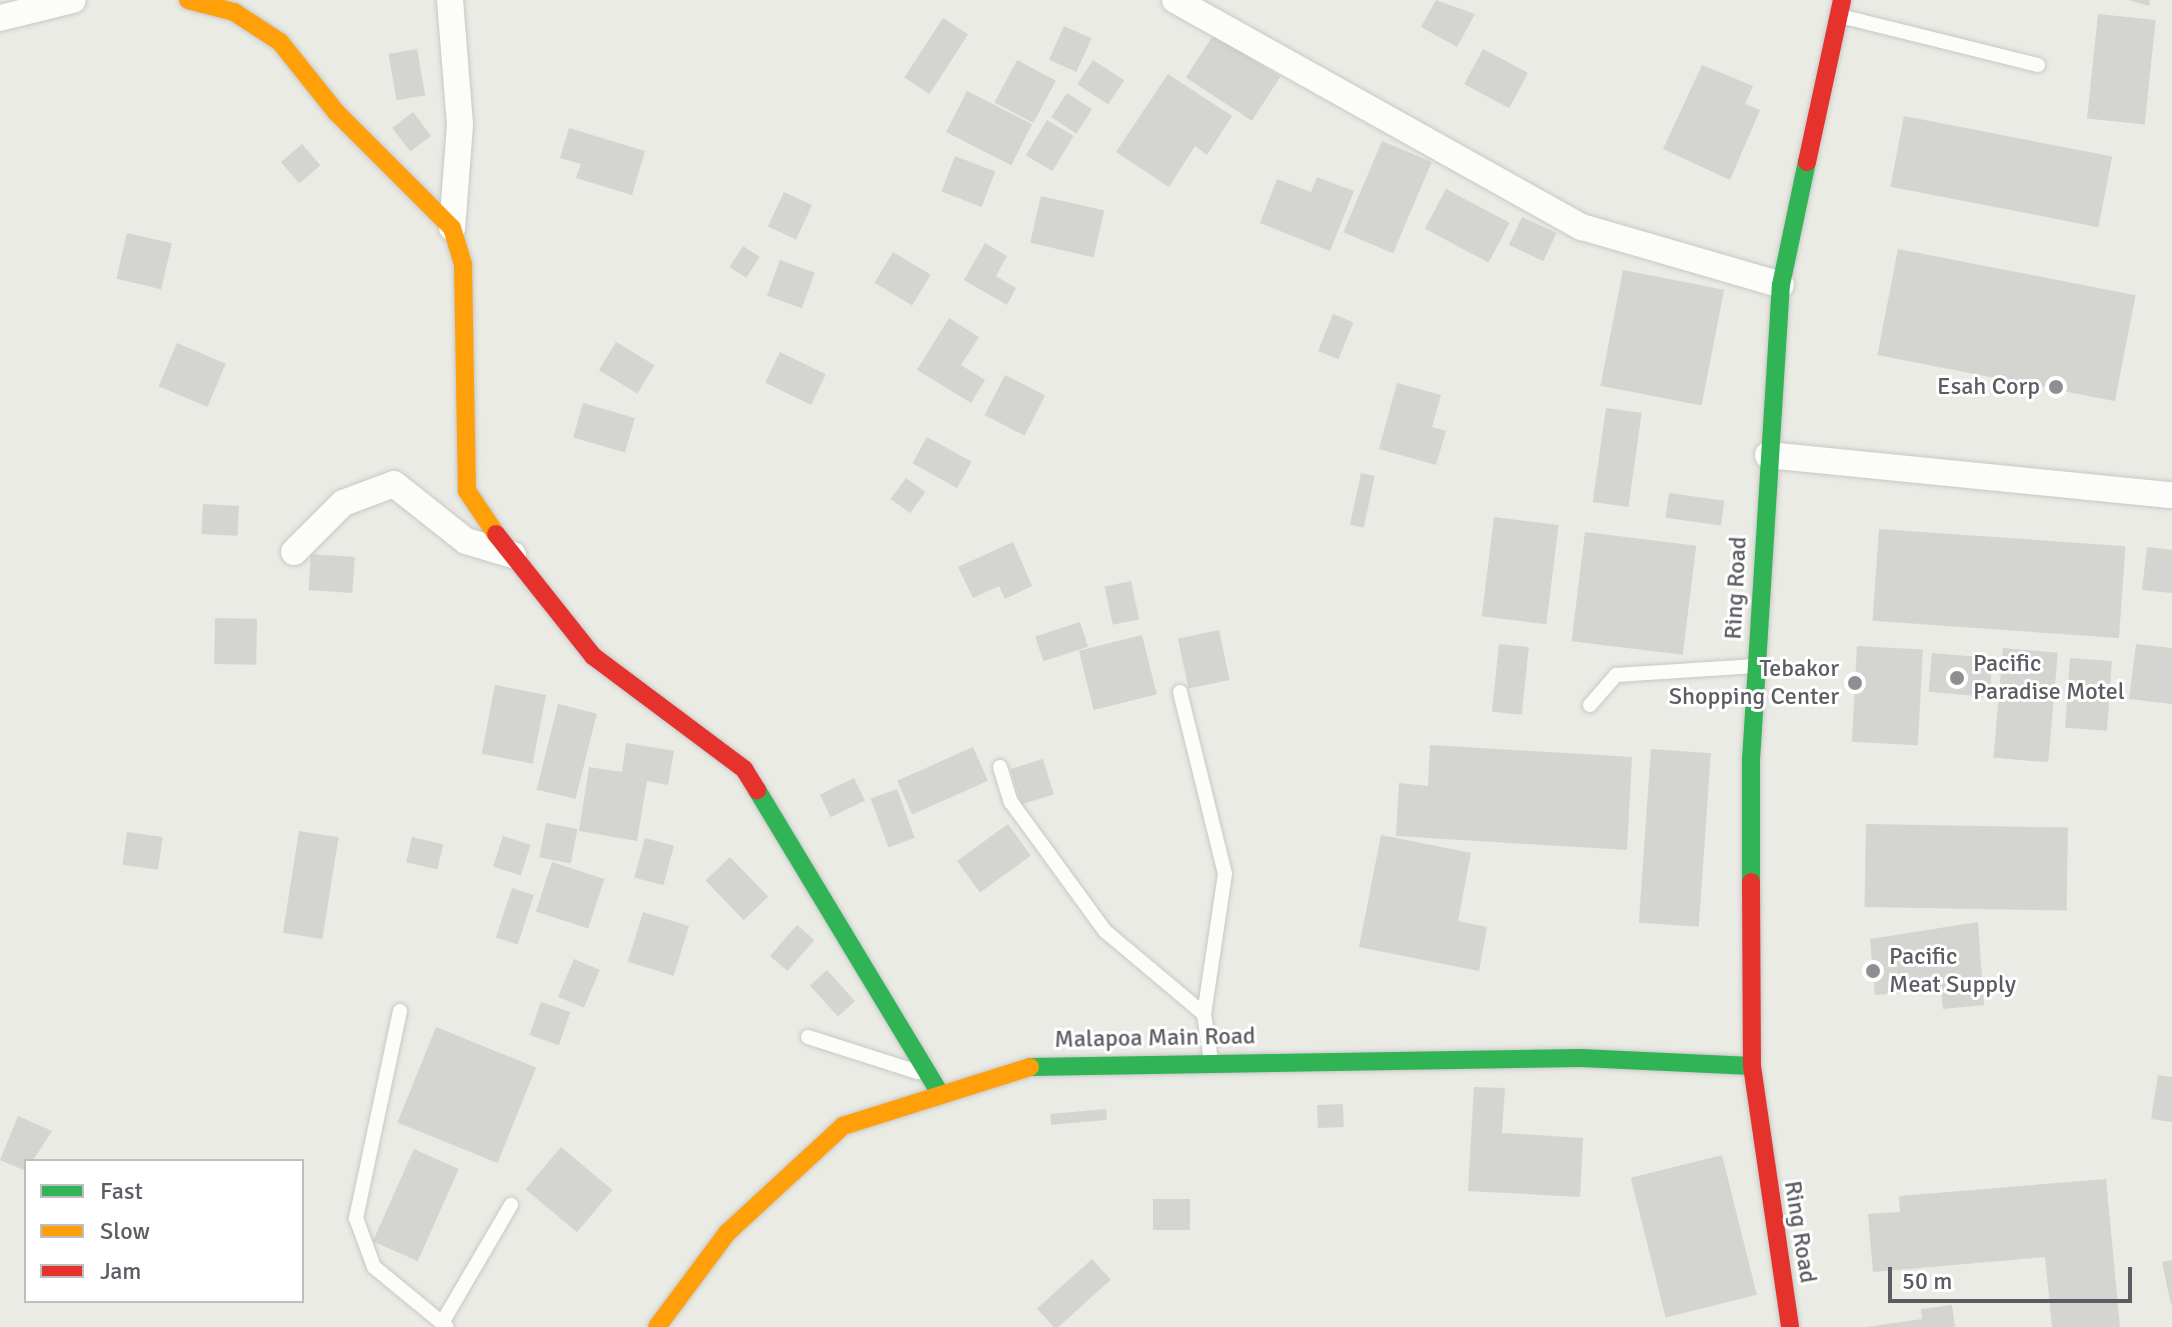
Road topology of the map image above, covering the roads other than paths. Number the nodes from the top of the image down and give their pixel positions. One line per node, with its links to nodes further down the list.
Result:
1 (73, 0): 6 (street)
2 (188, 0): 8 (street)
3 (450, 0): 8 (street)
4 (1175, 0): 9 (street)
5 (1840, 8): 7 (lane); 9 (street, Ring Road)
6 (0, 18)
7 (2038, 65)
8 (452, 228): 13 (street)
9 (1781, 285): 10 (street, Ring Road)
10 (1768, 455): 11 (street); 14 (street, Ring Road)
11 (2172, 495)
12 (294, 552): 13 (street)
13 (513, 555): 23 (street)
14 (1756, 666): 16 (lane); 22 (street, Ring Road)
15 (1180, 692): 19 (lane)
16 (1590, 705)
17 (1000, 767): 19 (lane)
18 (400, 1011): 26 (lane)
19 (1204, 1014): 21 (lane)
20 (808, 1037): 23 (lane)
21 (1211, 1062): 22 (street, Malapoa Main Road); 24 (street, Malapoa Main Road)
22 (1752, 1066): 28 (street, Ring Road)
23 (930, 1076): 24 (street)
24 (941, 1095): 27 (street, Malapoa Main Road)
25 (511, 1205): 26 (lane)
26 (445, 1325)
27 (657, 1327)
28 (1790, 1327)

